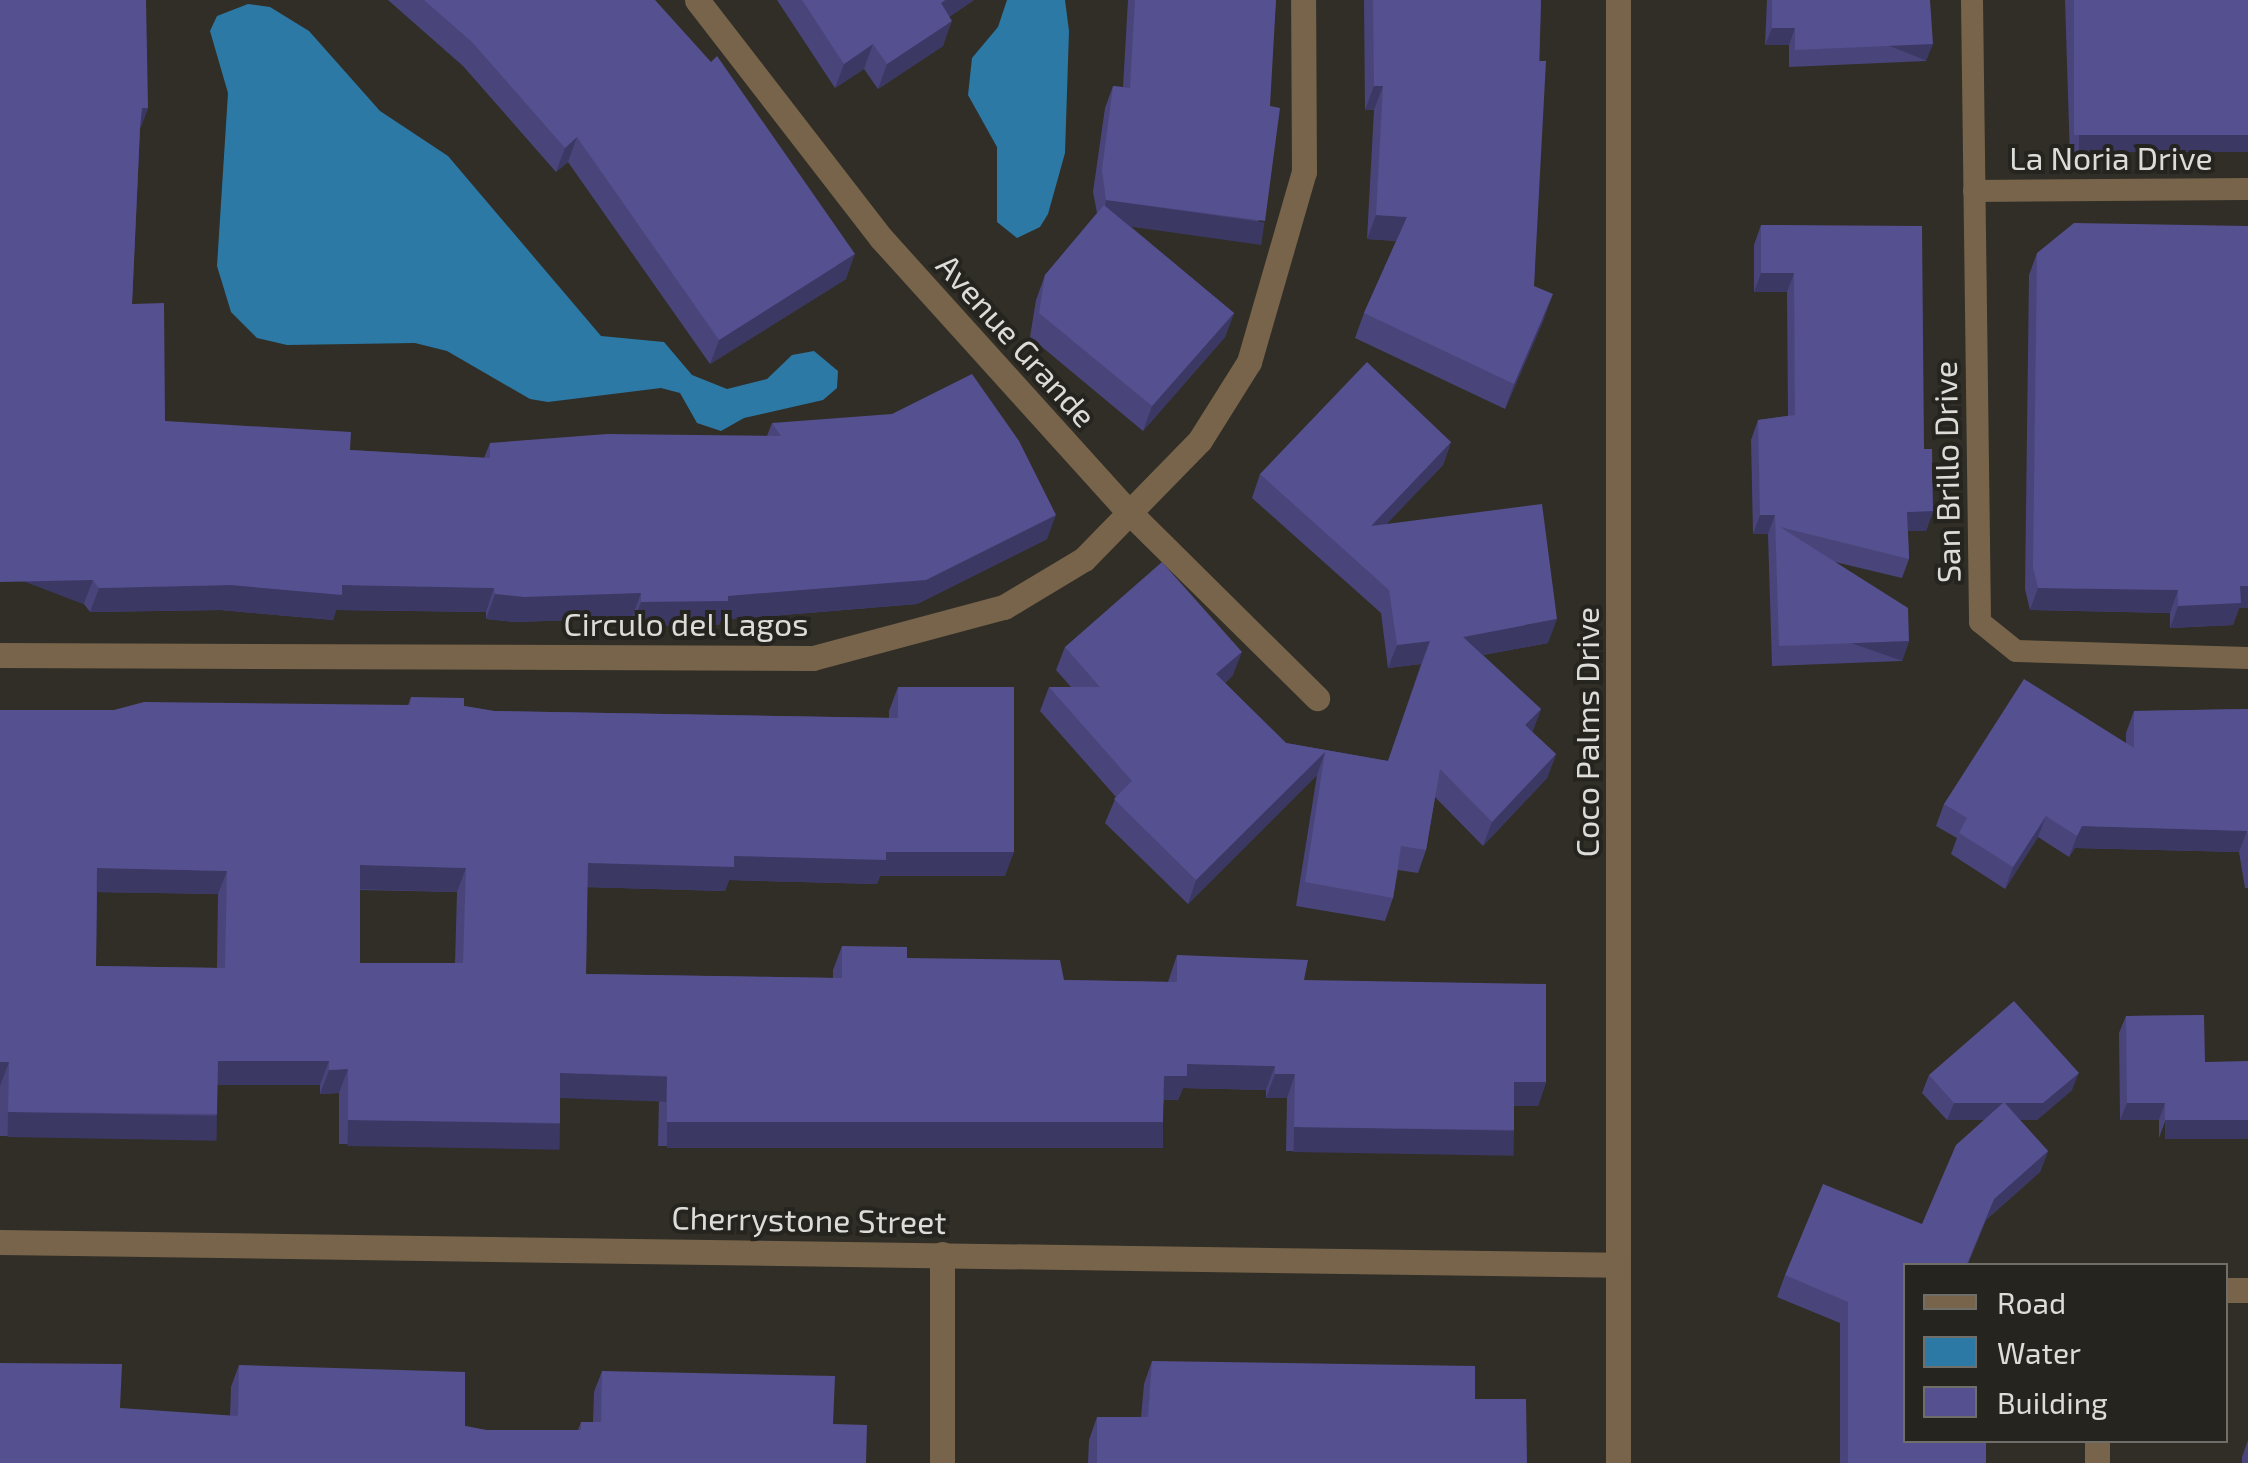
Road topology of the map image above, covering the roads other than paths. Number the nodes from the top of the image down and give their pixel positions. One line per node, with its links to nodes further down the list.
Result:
1 (697, 0): 7 (street, Avenue Grande)
2 (1303, 0): 7 (street, Circulo del Lagos)
3 (1618, 0): 13 (street, Coco Palms Drive)
4 (1972, 0): 6 (lane)
5 (2248, 189): 6 (lane, La Noria Drive)
6 (1974, 190): 9 (lane, San Brillo Drive)
7 (1126, 508): 8 (street, Circulo del Lagos); 10 (street, Avenue Grande)
8 (0, 656)
9 (2248, 658)
10 (1317, 698)
11 (0, 1242): 12 (street, Cherrystone Street)
12 (942, 1254): 13 (street, Cherrystone Street); 14 (street)
13 (1618, 1265): 15 (street, Coco Palms Drive)
14 (942, 1463)
15 (1618, 1463)

